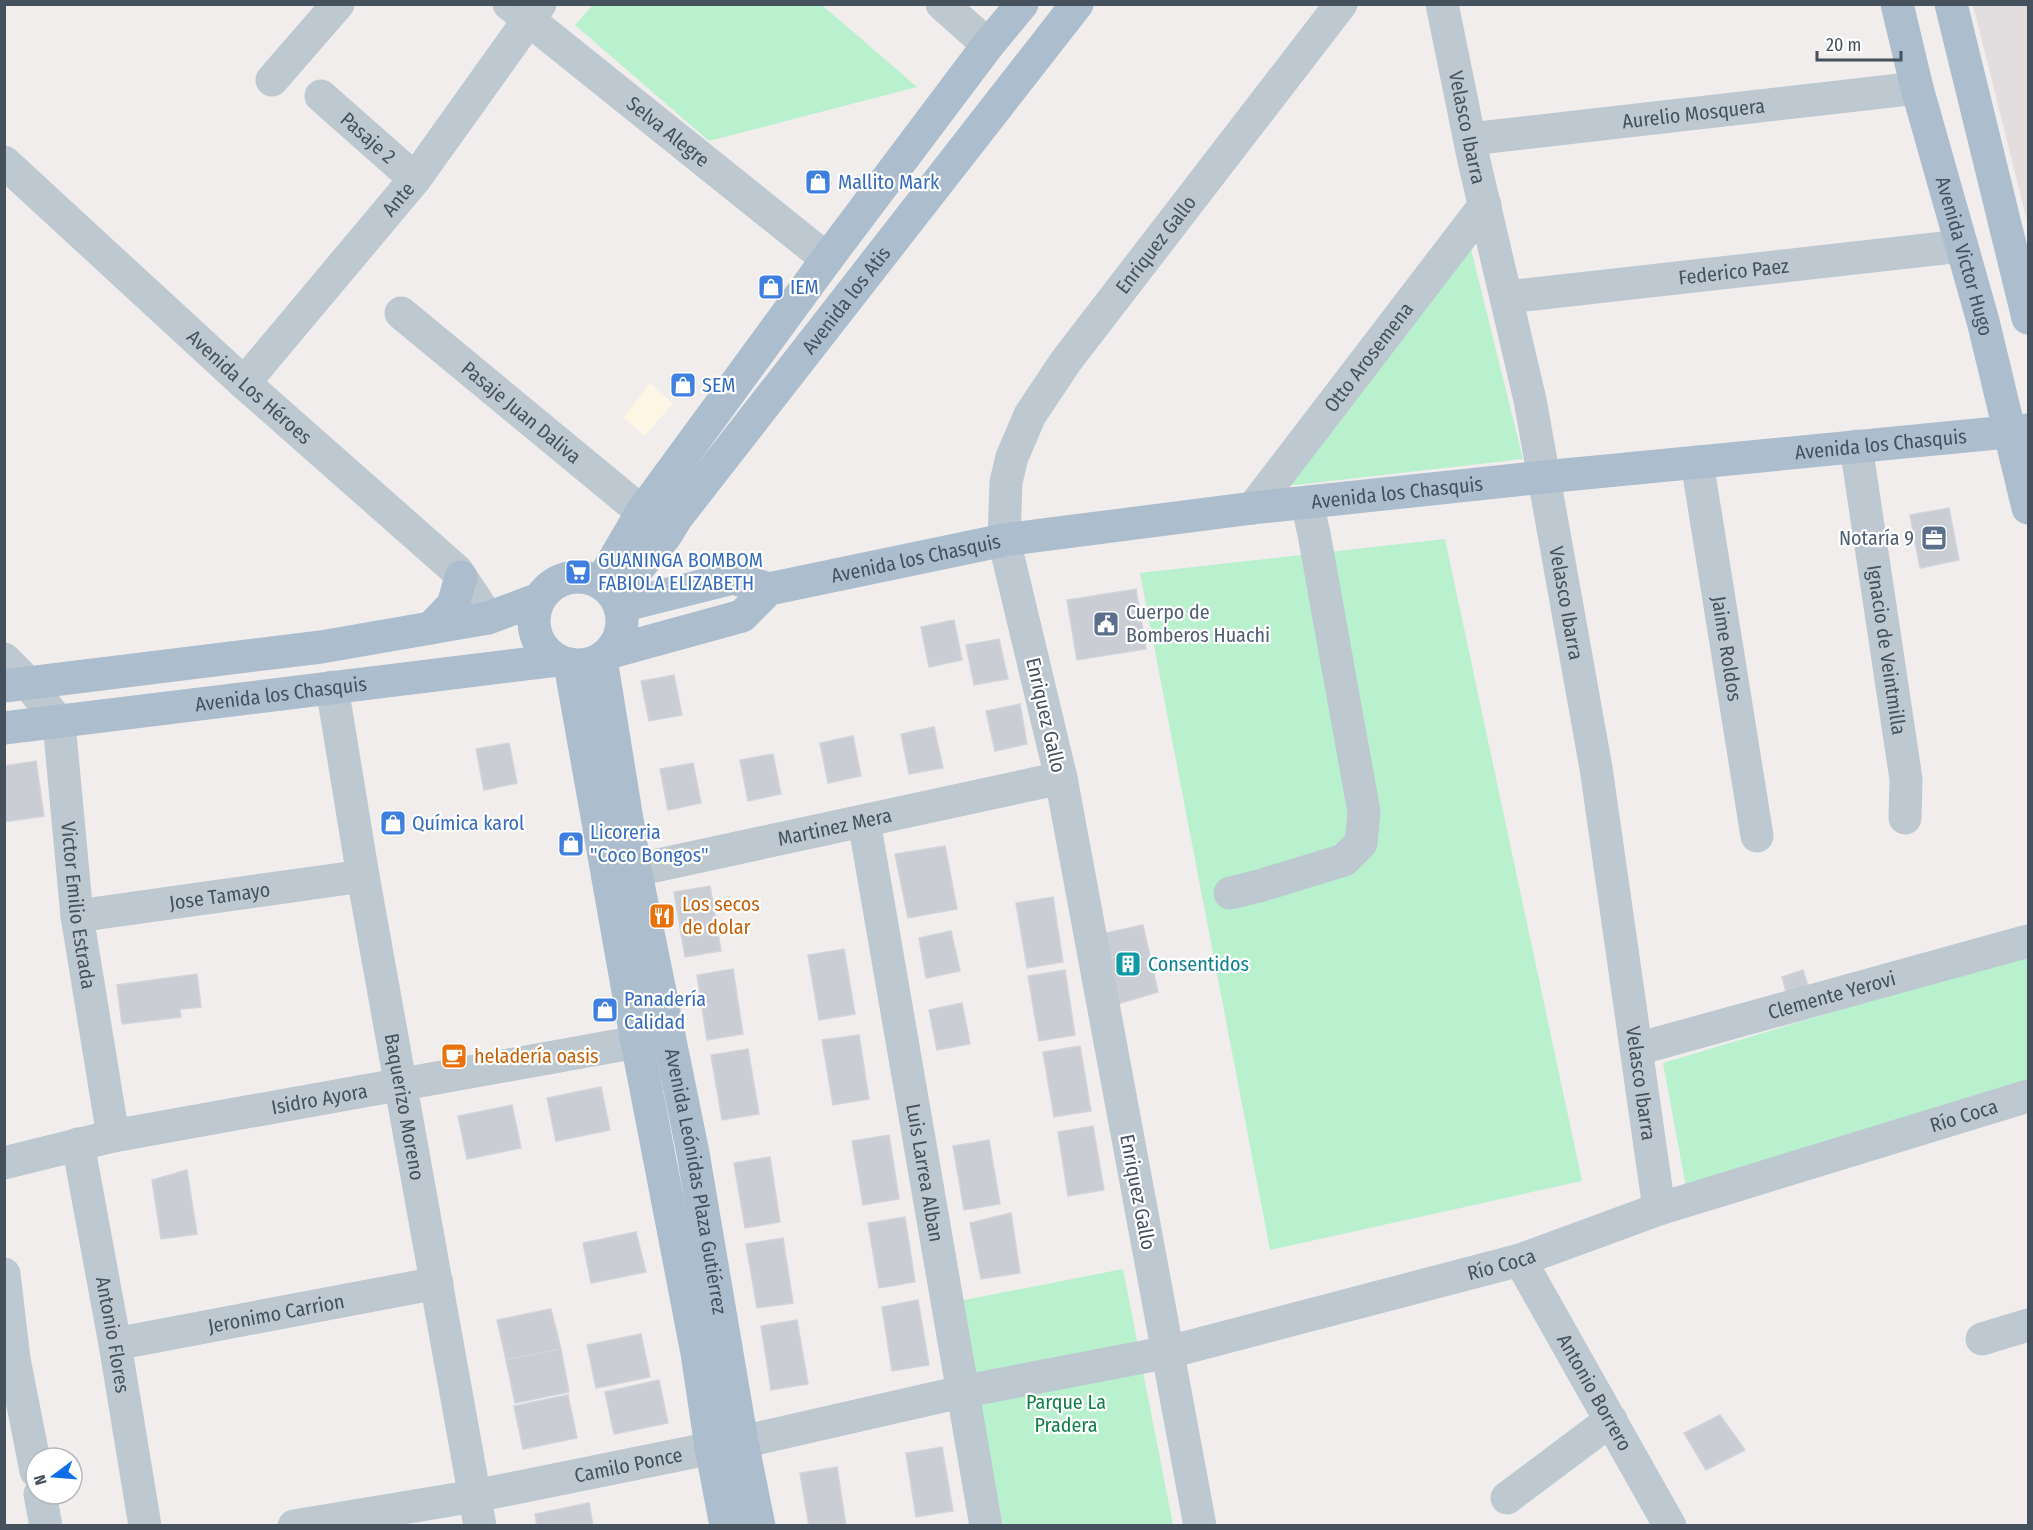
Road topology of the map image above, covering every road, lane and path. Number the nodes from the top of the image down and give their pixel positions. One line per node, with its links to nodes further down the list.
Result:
1 (338, 4): 11 (street)
2 (942, 4): 10 (street)
3 (1022, 4): 10 (main road, Avenida los Atis)
4 (1077, 4): 32 (main road, Avenida los Atis)
5 (1341, 4): 33 (street, Enriquez Gallo)
6 (1442, 4): 14 (street, Velasco Ibarra)
7 (1897, 4): 12 (main road, Avenida Victor Hugo)
8 (1951, 4): 22 (main road)
9 (525, 10): 16 (street, Ante); 19 (street, Selva Alegre)
10 (988, 45): 19 (main road, Avenida los Atis)
11 (272, 80)
12 (1917, 88): 14 (street, Aurelio Mosquera); 18 (main road, Avenida Victor Hugo)
13 (321, 96): 16 (street, Pasaje 2)
14 (1470, 139): 17 (street, Velasco Ibarra)
15 (4, 162): 23 (street, Avenida Los Héroes)
16 (416, 179): 23 (street, Ante)
17 (1485, 205): 20 (street, Velasco Ibarra); 29 (street, Otto Arosemena)
18 (1960, 246): 20 (street, Federico Paez); 24 (main road, Avenida Victor Hugo)
19 (828, 259): 31 (main road, Avenida los Atis)
20 (1507, 297): 27 (street, Velasco Ibarra)
21 (401, 313): 31 (street, Pasaje Juan Daliva)
22 (2028, 318)
23 (244, 383): 34 (street, Avenida Los Héroes)
24 (2019, 431): 25 (main road, Avenida los Chasquis); 30 (main road, Avenida Victor Hugo)
25 (1856, 446): 26 (main road, Avenida los Chasquis); 49 (street, Ignacio de Veintmilla)
26 (1697, 462): 27 (main road, Avenida los Chasquis); 51 (street, Jaime Roldos)
27 (1544, 477): 28 (main road, Avenida los Chasquis); 58 (street, Velasco Ibarra)
28 (1307, 502): 29 (main road, Avenida los Chasquis); 54 (street)
29 (1253, 508): 33 (main road, Avenida los Chasquis)
30 (2028, 508)
31 (642, 512): 37 (main road, Avenida los Atis)
32 (666, 535): 35 (main road); 37 (main road, Avenida los Atis)
33 (1004, 540): 36 (main road, Avenida los Chasquis); 48 (street, Enriquez Gallo)
34 (461, 577): 39 (street, Avenida Los Héroes); 40 (main road)
35 (694, 587): 36 (main road, Avenida los Chasquis); 37 (main road, Avenida los Chasquis)
36 (769, 589): 41 (main road)
37 (612, 595): 38 (main road); 41 (main road)
38 (539, 599): 39 (main road, Avenida los Chasquis); 43 (main road)
39 (488, 618): 40 (main road, Avenida los Chasquis)
40 (431, 628): 44 (main road, Avenida los Chasquis)
41 (606, 656): 43 (main road); 52 (main road, Avenida Leónidas Plaza Gutiérrez)
42 (4, 659): 44 (street)
43 (563, 662): 45 (main road, Avenida los Chasquis); 52 (main road, Avenida Leónidas Plaza Gutiérrez)
44 (17, 685): 46 (street)
45 (332, 687): 46 (main road, Avenida los Chasquis); 53 (street, Baquerizo Moreno)
46 (59, 723): 47 (main road, Avenida los Chasquis); 55 (street, Victor Emilio Estrada)
47 (4, 728)
48 (1061, 778): 50 (street, Martinez Mera); 71 (street, Enriquez Gallo)
49 (1905, 818)
50 (864, 821): 52 (street, Martinez Mera); 73 (street, Luis Larrea Alban)
51 (1757, 836)
52 (622, 873): 57 (main road, Avenida Leónidas Plaza Gutiérrez); 75 (main road, Avenida Leónidas Plaza Gutiérrez)
53 (363, 876): 55 (street, Jose Tamayo); 59 (street, Baquerizo Moreno)
54 (1230, 892)
55 (77, 916): 61 (street, Victor Emilio Estrada)
56 (2028, 941): 58 (street, Clemente Yerovi)
57 (637, 1042): 59 (street, Isidro Ayora); 75 (main road, Avenida Leónidas Plaza Gutiérrez)
58 (1637, 1049): 64 (street, Velasco Ibarra)
59 (401, 1085): 61 (street, Isidro Ayora); 67 (street, Baquerizo Moreno)
60 (2028, 1096): 64 (street, Río Coca)
61 (113, 1136): 62 (street, Isidro Ayora)
62 (78, 1144): 63 (street, Isidro Ayora); 70 (street, Antonio Flores)
63 (4, 1163)
64 (1659, 1209): 65 (street, Río Coca)
65 (1520, 1260): 71 (street, Río Coca); 74 (street, Antonio Borrero)
66 (4, 1274): 72 (street)
67 (437, 1283): 70 (street, Jeronimo Carrion); 79 (street, Baquerizo Moreno)
68 (2028, 1325): 69 (street)
69 (1982, 1339)
70 (116, 1344): 81 (street, Antonio Flores)
71 (1169, 1352): 73 (street, Río Coca); 86 (street, Enriquez Gallo)
72 (9, 1360): 76 (street)
73 (962, 1392): 75 (street, Camilo Ponce); 85 (street, Luis Larrea Alban)
74 (1611, 1420): 77 (street); 87 (street, Antonio Borrero)
75 (726, 1445): 79 (street, Camilo Ponce); 83 (main road, Avenida Leónidas Plaza Gutiérrez); 84 (main road, Avenida Leónidas Plaza Gutiérrez)
76 (30, 1446)
77 (1507, 1498)
78 (42, 1506): 80 (street)
79 (478, 1511): 82 (street, Camilo Ponce)
80 (46, 1526)
81 (145, 1526)
82 (294, 1526)
83 (726, 1526)
84 (759, 1526)
85 (986, 1526)
86 (1200, 1526)
87 (1670, 1526)

